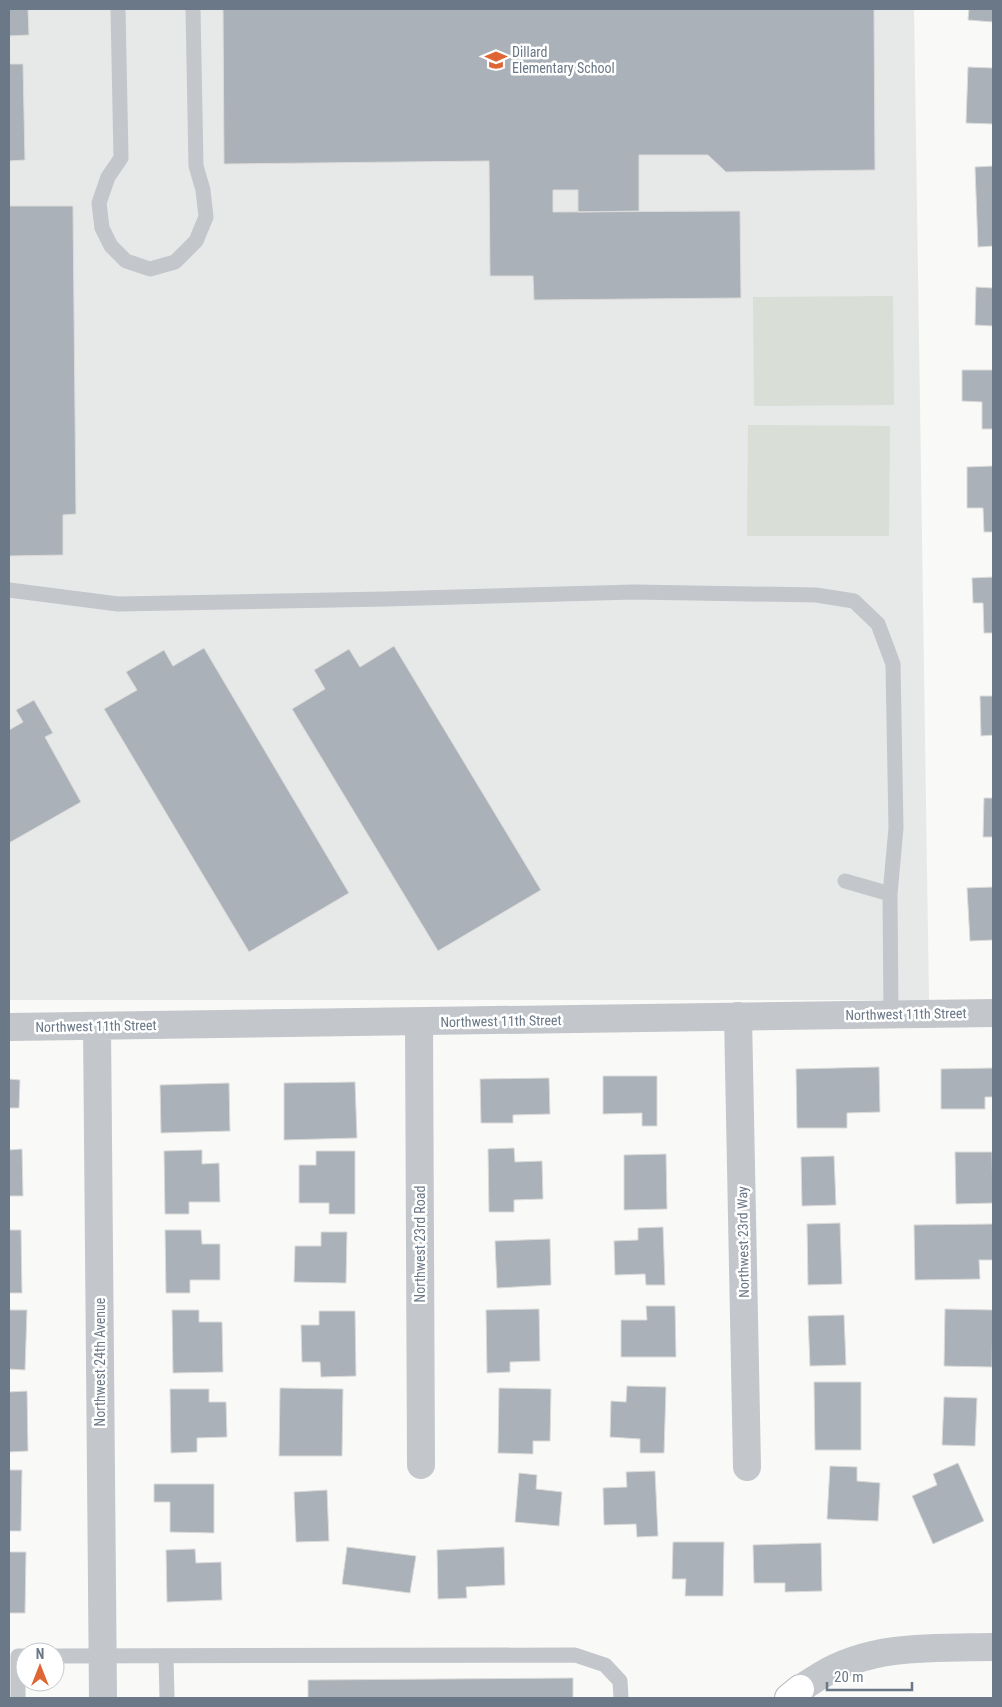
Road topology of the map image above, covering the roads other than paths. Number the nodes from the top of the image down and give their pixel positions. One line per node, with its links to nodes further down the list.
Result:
1 (118, 9): 2 (lane)
2 (193, 9)
3 (9, 590): 5 (lane)
4 (845, 881): 5 (lane)
5 (890, 894): 7 (lane)
6 (993, 1013): 7 (street, Northwest 11th Street)
7 (891, 1014): 8 (street, Northwest 11th Street)
8 (738, 1016): 9 (street, Northwest 11th Street); 13 (street, Northwest 23rd Way)
9 (418, 1022): 10 (street, Northwest 11th Street); 12 (street, Northwest 23rd Road)
10 (98, 1026): 11 (street, Northwest 11th Street); 16 (street, Northwest 24th Avenue)
11 (9, 1027)
12 (421, 1465)
13 (747, 1467)
14 (993, 1647): 18 (street)
15 (65, 1656): 16 (lane)
16 (103, 1656): 17 (lane); 19 (street, Northwest 24th Avenue)
17 (166, 1656): 20 (lane); 21 (lane)
18 (795, 1695)
19 (103, 1698)
20 (167, 1698)
21 (621, 1698)

